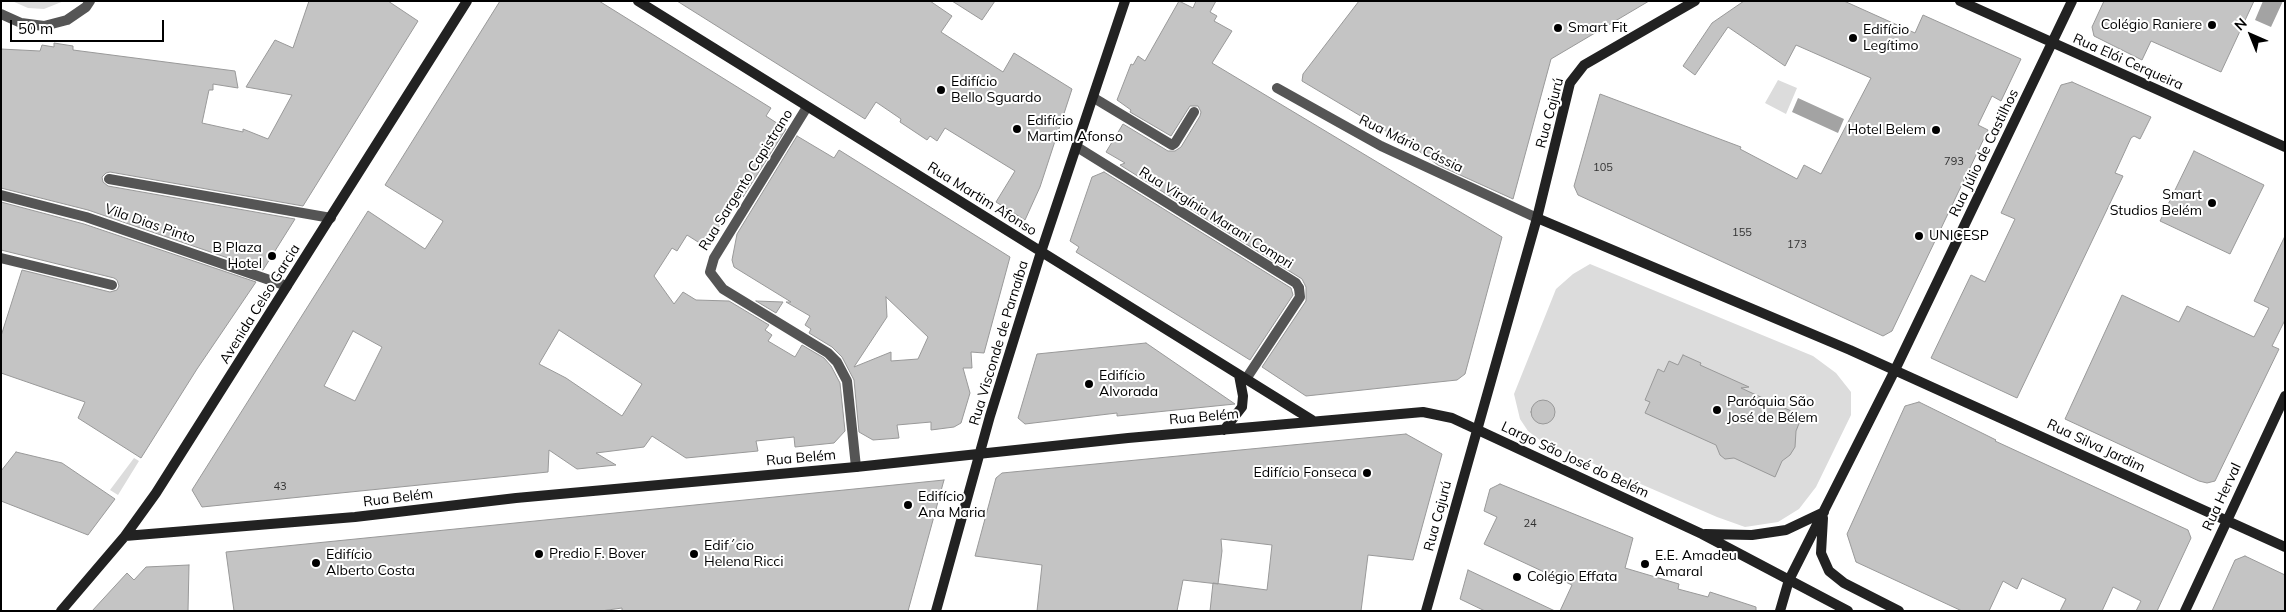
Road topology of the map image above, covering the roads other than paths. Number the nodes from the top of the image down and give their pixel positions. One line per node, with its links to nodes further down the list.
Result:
1 (90, 1): 8 (street)
2 (467, 1): 18 (street, Avenida Celso Garcia)
3 (638, 1): 12 (street, Rua Martim Afonso)
4 (1125, 1): 11 (street, Rua Visconde de Parnaíba)
5 (1695, 1): 19 (street, Rua Cajurú)
6 (1960, 1): 9 (street, Rua Elói Cerqueira)
7 (2072, 1): 9 (street, Rua Júlio de Castilhos)
8 (1, 14)
9 (2052, 43): 15 (street, Rua Elói Cerqueira); 24 (street, Rua Júlio de Castilhos)
10 (1277, 88): 19 (street, Rua Mário Cássia)
11 (1094, 98): 13 (street); 14 (street, Rua Visconde de Parnaíba)
12 (807, 107): 20 (street, Rua Martim Afonso); 31 (street, Rua Sargento Capistrano)
13 (1194, 112)
14 (1076, 147): 20 (street, Rua Visconde de Parnaíba); 25 (street, Rua Virgínia Marani Compri)
15 (2285, 147)
16 (109, 179): 18 (street)
17 (1, 195): 23 (street, Vila Dias Pinto)
18 (331, 218): 23 (street, Avenida Celso Garcia)
19 (1537, 218): 24 (street); 28 (street)
20 (1041, 252): 25 (street, Rua Martim Afonso); 30 (street, Rua Visconde de Parnaíba)
21 (1, 258): 22 (street)
22 (112, 285)
23 (287, 286): 35 (street, Avenida Celso Garcia)
24 (1895, 370): 32 (street); 33 (street, Rua Silva Jardim)
25 (1243, 377): 27 (street, Rua Martim Afonso); 29 (street)
26 (2285, 396): 33 (street, Rua Herval)
27 (1312, 420): 28 (street, Rua Belém); 29 (street, Rua Belém)
28 (1477, 429): 34 (street, Largo São José do Belém); 40 (street, Rua Cajurú)
29 (1224, 430): 30 (street, Rua Belém)
30 (979, 453): 31 (street, Rua Belém); 39 (street, Rua Visconde de Parnaíba)
31 (856, 467): 35 (street, Rua Belém)
32 (1824, 512): 34 (street); 37 (street); 43 (street)
33 (2226, 520): 36 (street, Rua Silva Jardim); 44 (street, Rua Herval)
34 (1702, 534): 37 (street, Largo São José do Belém)
35 (125, 536): 38 (street, Avenida Celso Garcia)
36 (2285, 547)
37 (1789, 580): 41 (street); 42 (street, Largo São José do Belém)
38 (61, 611)
39 (936, 611)
40 (1426, 611)
41 (1780, 611)
42 (1848, 611)
43 (1899, 611)
44 (2185, 611)

